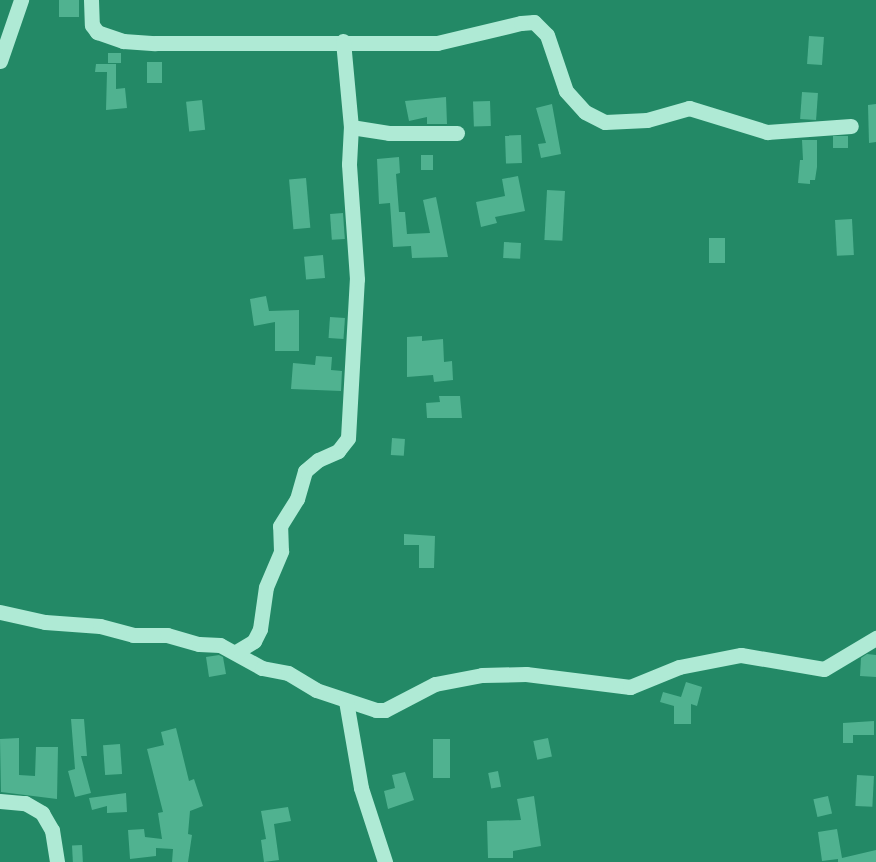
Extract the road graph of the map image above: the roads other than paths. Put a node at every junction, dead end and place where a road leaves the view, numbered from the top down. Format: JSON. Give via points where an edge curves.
{"nodes":[{"id":1,"x":21,"y":0,"type":"edge"},
{"id":2,"x":91,"y":0,"type":"edge"},
{"id":3,"x":343,"y":41,"type":"junction"},
{"id":4,"x":1,"y":58,"type":"edge"},
{"id":5,"x":851,"y":126,"type":"dead end"},
{"id":6,"x":351,"y":127,"type":"junction"},
{"id":7,"x":457,"y":133,"type":"dead end"},
{"id":8,"x":0,"y":612,"type":"edge"},
{"id":9,"x":876,"y":638,"type":"edge"},
{"id":10,"x":236,"y":652,"type":"junction"},
{"id":11,"x":346,"y":701,"type":"junction"},
{"id":12,"x":0,"y":800,"type":"edge"},
{"id":13,"x":57,"y":862,"type":"edge"},
{"id":14,"x":384,"y":862,"type":"edge"}],
"edges":[{"from":1,"to":4,"type":"street"},
{"from":2,"to":3,"type":"street","via":[[92,25],[98,32],[123,40],[255,44]]},
{"from":3,"to":5,"type":"street","via":[[436,43],[534,22],[548,35],[566,91],[585,112],[605,122],[647,120],[689,108],[766,132]]},
{"from":3,"to":6,"type":"street"},
{"from":6,"to":7,"type":"street","via":[[389,133]]},
{"from":6,"to":10,"type":"street","via":[[349,171],[357,280],[348,438],[338,451],[318,460],[305,471],[297,498],[280,526],[281,551],[266,587],[258,636]]},
{"from":8,"to":10,"type":"street","via":[[56,624],[100,626],[133,635],[173,636]]},
{"from":9,"to":11,"type":"street","via":[[824,669],[741,655],[679,667],[630,687],[526,674],[482,675],[435,684],[385,710],[369,709]]},
{"from":10,"to":11,"type":"street","via":[[262,668],[288,673],[316,690]]},
{"from":11,"to":14,"type":"street","via":[[361,788]]},
{"from":12,"to":13,"type":"street","via":[[24,803],[42,813],[52,830]]}]}
